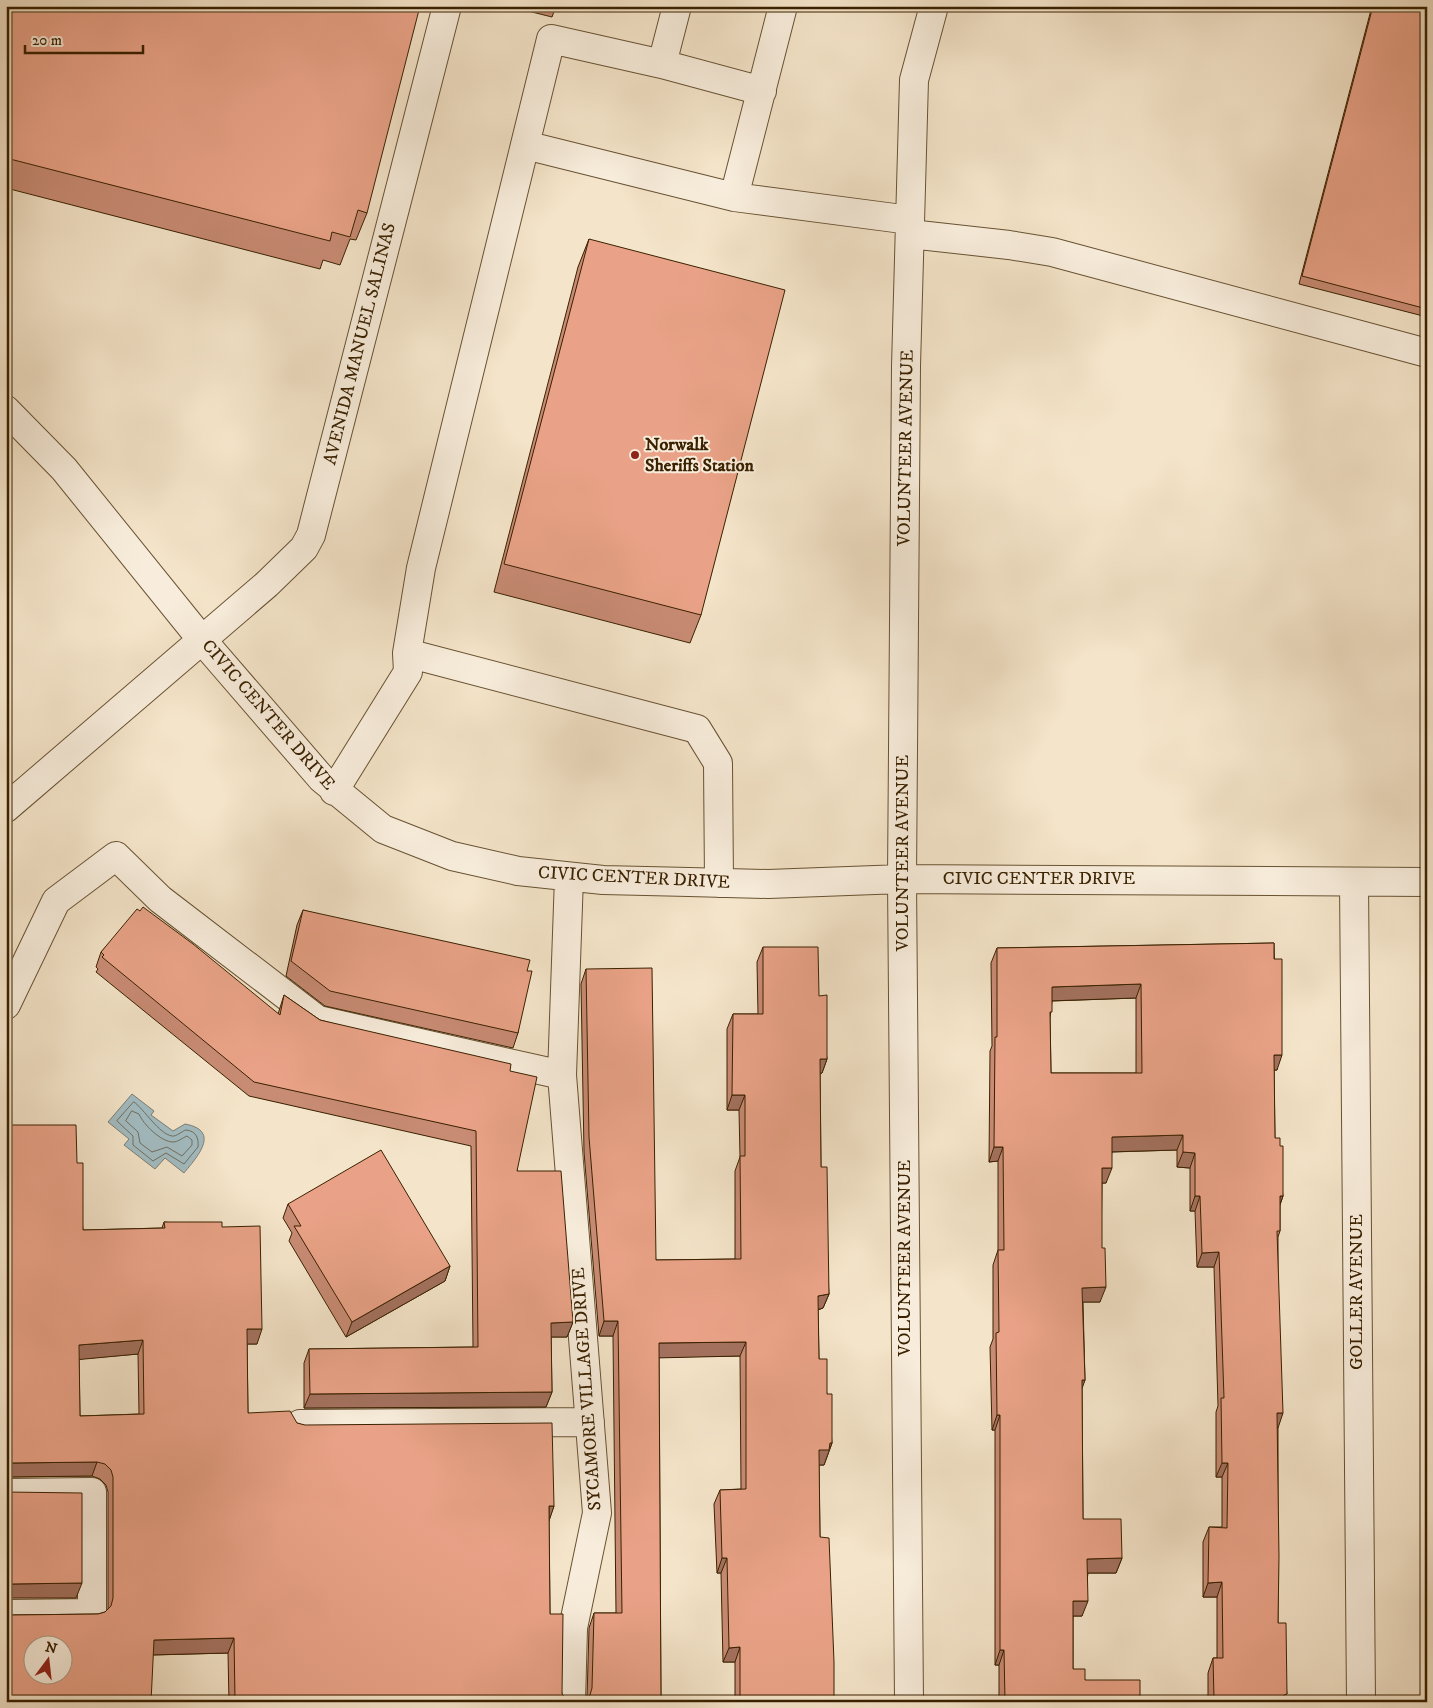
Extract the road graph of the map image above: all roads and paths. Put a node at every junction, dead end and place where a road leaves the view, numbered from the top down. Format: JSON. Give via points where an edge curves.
{"nodes":[{"id":1,"x":447,"y":6,"type":"edge"},
{"id":2,"x":677,"y":6,"type":"edge"},
{"id":3,"x":783,"y":6,"type":"edge"},
{"id":4,"x":934,"y":6,"type":"edge"},
{"id":5,"x":662,"y":64,"type":"junction"},
{"id":6,"x":762,"y":91,"type":"junction"},
{"id":7,"x":525,"y":145,"type":"junction"},
{"id":8,"x":734,"y":197,"type":"junction"},
{"id":9,"x":910,"y":227,"type":"junction"},
{"id":10,"x":1427,"y":353,"type":"edge"},
{"id":11,"x":6,"y":410,"type":"edge"},
{"id":12,"x":202,"y":640,"type":"junction"},
{"id":13,"x":407,"y":654,"type":"junction"},
{"id":14,"x":334,"y":791,"type":"junction"},
{"id":15,"x":6,"y":808,"type":"edge"},
{"id":16,"x":569,"y":877,"type":"junction"},
{"id":17,"x":902,"y":879,"type":"junction"},
{"id":18,"x":1354,"y":882,"type":"junction"},
{"id":19,"x":1427,"y":882,"type":"edge"},
{"id":20,"x":719,"y":883,"type":"junction"},
{"id":21,"x":6,"y":1005,"type":"edge"},
{"id":22,"x":562,"y":1075,"type":"junction"},
{"id":23,"x":590,"y":1422,"type":"junction"},
{"id":24,"x":300,"y":1424,"type":"edge"},
{"id":25,"x":6,"y":1493,"type":"edge"},
{"id":26,"x":6,"y":1614,"type":"edge"},
{"id":27,"x":571,"y":1702,"type":"edge"},
{"id":28,"x":908,"y":1702,"type":"edge"},
{"id":29,"x":1361,"y":1702,"type":"edge"}],
"edges":[{"from":1,"to":12,"type":"street","name":"AVENIDA MANUEL SALINAS","via":[[311,535],[289,564]]},
{"from":2,"to":5,"type":"street"},
{"from":3,"to":6,"type":"street"},
{"from":4,"to":9,"type":"street","name":"VOLUNTEER AVENUE","via":[[914,80]]},
{"from":5,"to":6,"type":"street"},
{"from":5,"to":7,"type":"street","via":[[551,39]]},
{"from":6,"to":8,"type":"street"},
{"from":7,"to":8,"type":"street"},
{"from":7,"to":13,"type":"street","via":[[422,568]]},
{"from":8,"to":9,"type":"street"},
{"from":9,"to":10,"type":"street","via":[[1052,252]]},
{"from":9,"to":17,"type":"street","name":"VOLUNTEER AVENUE"},
{"from":11,"to":12,"type":"street","name":"CIVIC CENTER DRIVE","via":[[64,469]]},
{"from":12,"to":14,"type":"street","name":"CIVIC CENTER DRIVE"},
{"from":12,"to":15,"type":"street","name":"AVENIDA MANUEL SALINAS"},
{"from":13,"to":14,"type":"street","via":[[408,672]]},
{"from":13,"to":20,"type":"street","via":[[697,729],[718,763]]},
{"from":14,"to":16,"type":"street","name":"CIVIC CENTER DRIVE","via":[[383,829],[452,856],[518,871]]},
{"from":16,"to":20,"type":"street","name":"CIVIC CENTER DRIVE"},
{"from":16,"to":22,"type":"street","name":"SYCAMORE VILLAGE DRIVE"},
{"from":17,"to":18,"type":"street","name":"CIVIC CENTER DRIVE"},
{"from":17,"to":20,"type":"street","name":"CIVIC CENTER DRIVE"},
{"from":17,"to":28,"type":"street","name":"VOLUNTEER AVENUE"},
{"from":18,"to":19,"type":"street","name":"CIVIC CENTER DRIVE"},
{"from":18,"to":29,"type":"street","name":"GOLLER AVENUE"},
{"from":21,"to":22,"type":"street","via":[[56,901],[116,856],[160,899],[318,1020]]},
{"from":22,"to":23,"type":"street","name":"SYCAMORE VILLAGE DRIVE"},
{"from":23,"to":24,"type":"street"},
{"from":23,"to":27,"type":"street","name":"SYCAMORE VILLAGE DRIVE","via":[[597,1513],[573,1628]]},
{"from":25,"to":26,"type":"street","via":[[92,1492],[92,1613]]}]}
